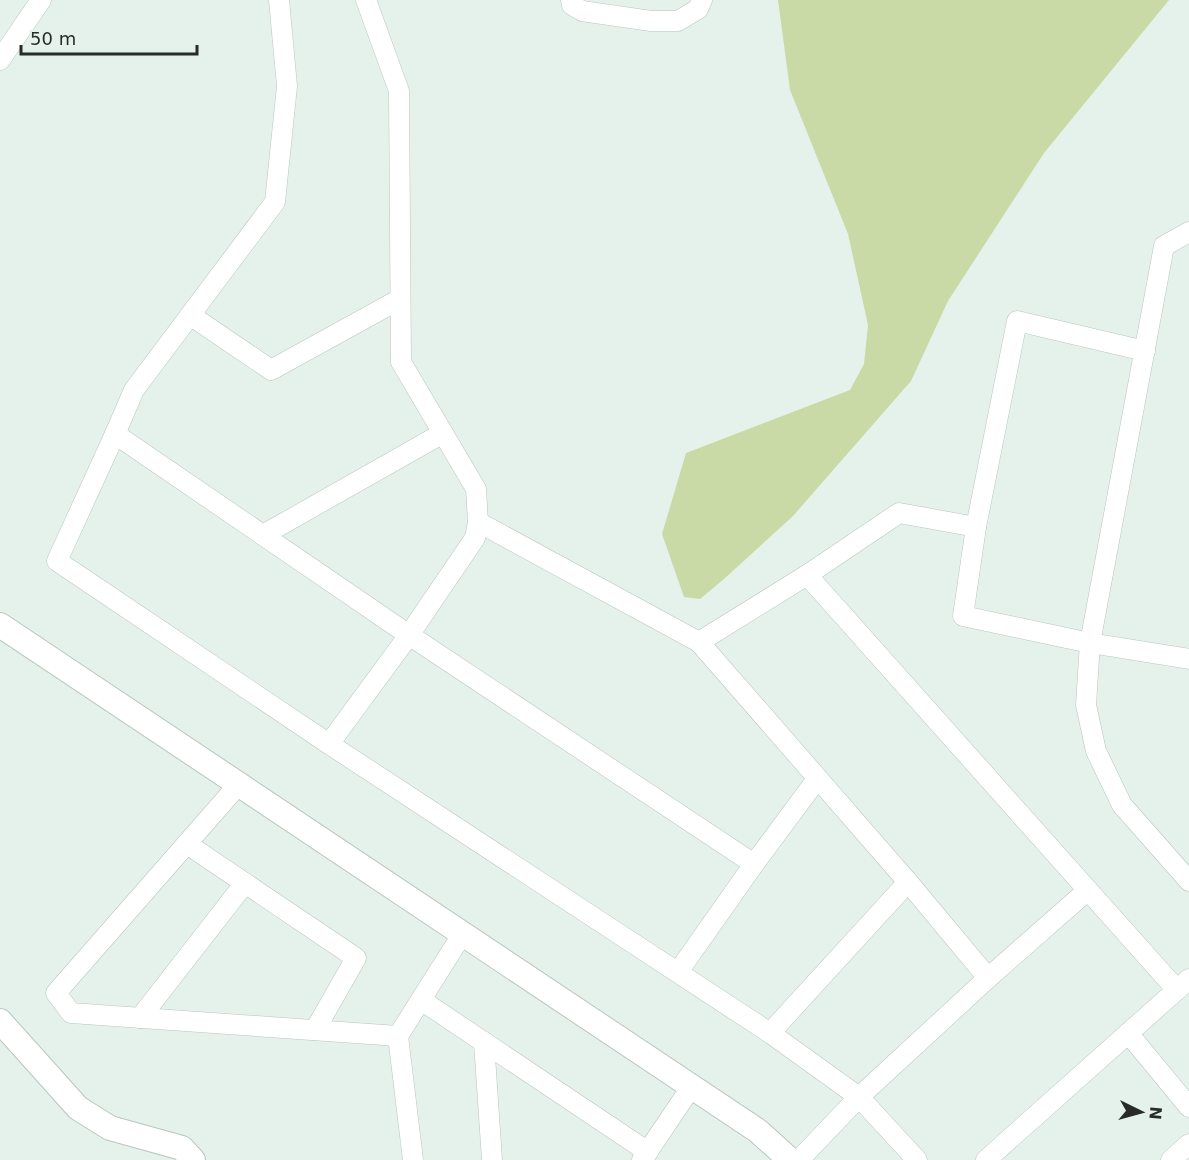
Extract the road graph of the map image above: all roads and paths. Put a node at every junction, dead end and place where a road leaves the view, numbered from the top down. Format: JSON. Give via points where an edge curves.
{"nodes":[{"id":1,"x":41,"y":0,"type":"edge"},
{"id":2,"x":279,"y":0,"type":"edge"},
{"id":3,"x":366,"y":0,"type":"edge"},
{"id":4,"x":571,"y":0,"type":"edge"},
{"id":5,"x":702,"y":0,"type":"edge"},
{"id":6,"x":0,"y":60,"type":"edge"},
{"id":7,"x":1189,"y":232,"type":"edge"},
{"id":8,"x":400,"y":299,"type":"junction"},
{"id":9,"x":190,"y":315,"type":"junction"},
{"id":10,"x":1144,"y":351,"type":"junction"},
{"id":11,"x":443,"y":433,"type":"junction"},
{"id":12,"x":116,"y":434,"type":"junction"},
{"id":13,"x":478,"y":522,"type":"junction"},
{"id":14,"x":976,"y":527,"type":"junction"},
{"id":15,"x":263,"y":535,"type":"junction"},
{"id":16,"x":807,"y":575,"type":"junction"},
{"id":17,"x":0,"y":625,"type":"edge"},
{"id":18,"x":409,"y":635,"type":"junction"},
{"id":19,"x":699,"y":642,"type":"junction"},
{"id":20,"x":1090,"y":643,"type":"junction"},
{"id":21,"x":1189,"y":660,"type":"edge"},
{"id":22,"x":329,"y":744,"type":"junction"},
{"id":23,"x":817,"y":779,"type":"junction"},
{"id":24,"x":240,"y":784,"type":"junction"},
{"id":25,"x":187,"y":844,"type":"junction"},
{"id":26,"x":754,"y":864,"type":"junction"},
{"id":27,"x":1189,"y":881,"type":"edge"},
{"id":28,"x":908,"y":882,"type":"junction"},
{"id":29,"x":245,"y":883,"type":"junction"},
{"id":30,"x":1088,"y":890,"type":"junction"},
{"id":31,"x":463,"y":933,"type":"junction"},
{"id":32,"x":678,"y":972,"type":"junction"},
{"id":33,"x":988,"y":978,"type":"junction"},
{"id":34,"x":1183,"y":984,"type":"edge"},
{"id":35,"x":421,"y":1000,"type":"junction"},
{"id":36,"x":140,"y":1018,"type":"junction"},
{"id":37,"x":0,"y":1021,"type":"edge"},
{"id":38,"x":315,"y":1030,"type":"junction"},
{"id":39,"x":770,"y":1033,"type":"junction"},
{"id":40,"x":1128,"y":1033,"type":"junction"},
{"id":41,"x":398,"y":1036,"type":"junction"},
{"id":42,"x":484,"y":1042,"type":"junction"},
{"id":43,"x":692,"y":1086,"type":"junction"},
{"id":44,"x":859,"y":1097,"type":"junction"},
{"id":45,"x":1189,"y":1107,"type":"edge"},
{"id":46,"x":1189,"y":1144,"type":"edge"},
{"id":47,"x":645,"y":1156,"type":"edge"},
{"id":48,"x":193,"y":1160,"type":"edge"},
{"id":49,"x":413,"y":1160,"type":"edge"},
{"id":50,"x":492,"y":1160,"type":"edge"},
{"id":51,"x":790,"y":1160,"type":"edge"},
{"id":52,"x":799,"y":1160,"type":"edge"},
{"id":53,"x":917,"y":1160,"type":"edge"},
{"id":54,"x":986,"y":1160,"type":"edge"},
{"id":55,"x":1171,"y":1160,"type":"edge"}],
"edges":[{"from":1,"to":6,"type":"street"},
{"from":2,"to":9,"type":"street","via":[[287,86],[275,202]]},
{"from":3,"to":8,"type":"street","via":[[399,91]]},
{"from":4,"to":5,"type":"street","via":[[582,11],[678,21],[698,9]]},
{"from":7,"to":10,"type":"street","via":[[1164,246]]},
{"from":8,"to":9,"type":"street","via":[[272,370]]},
{"from":8,"to":11,"type":"street","via":[[401,362]]},
{"from":9,"to":12,"type":"street","via":[[134,390]]},
{"from":10,"to":14,"type":"street","via":[[1017,321]]},
{"from":10,"to":20,"type":"street"},
{"from":11,"to":13,"type":"street","via":[[476,489]]},
{"from":11,"to":15,"type":"street"},
{"from":12,"to":15,"type":"street"},
{"from":12,"to":22,"type":"street","via":[[57,561]]},
{"from":13,"to":18,"type":"street","via":[[474,538]]},
{"from":13,"to":19,"type":"street"},
{"from":14,"to":16,"type":"street","via":[[899,513]]},
{"from":14,"to":20,"type":"street","via":[[963,616]]},
{"from":15,"to":18,"type":"street"},
{"from":16,"to":19,"type":"street"},
{"from":16,"to":30,"type":"street"},
{"from":17,"to":24,"type":"street"},
{"from":18,"to":22,"type":"street"},
{"from":18,"to":26,"type":"street"},
{"from":19,"to":23,"type":"street"},
{"from":20,"to":21,"type":"street"},
{"from":20,"to":27,"type":"street","via":[[1086,705],[1096,751],[1122,805]]},
{"from":22,"to":32,"type":"street"},
{"from":23,"to":26,"type":"street"},
{"from":23,"to":28,"type":"street"},
{"from":24,"to":25,"type":"street"},
{"from":24,"to":31,"type":"street"},
{"from":25,"to":29,"type":"street"},
{"from":25,"to":36,"type":"street","via":[[56,993],[71,1013]]},
{"from":26,"to":32,"type":"street"},
{"from":28,"to":33,"type":"street"},
{"from":28,"to":39,"type":"street"},
{"from":29,"to":36,"type":"street"},
{"from":29,"to":38,"type":"street","via":[[356,958]]},
{"from":30,"to":33,"type":"street"},
{"from":30,"to":34,"type":"street"},
{"from":31,"to":35,"type":"street"},
{"from":31,"to":43,"type":"street"},
{"from":32,"to":39,"type":"street"},
{"from":33,"to":44,"type":"street"},
{"from":34,"to":40,"type":"street"},
{"from":35,"to":41,"type":"street"},
{"from":35,"to":42,"type":"street"},
{"from":36,"to":38,"type":"street"},
{"from":37,"to":48,"type":"street","via":[[78,1108],[110,1128],[182,1149]]},
{"from":38,"to":41,"type":"street"},
{"from":39,"to":44,"type":"street"},
{"from":40,"to":45,"type":"street"},
{"from":40,"to":54,"type":"street"},
{"from":41,"to":49,"type":"street"},
{"from":42,"to":47,"type":"street"},
{"from":42,"to":50,"type":"street"},
{"from":43,"to":47,"type":"street"},
{"from":43,"to":51,"type":"street","via":[[758,1131]]},
{"from":44,"to":52,"type":"street"},
{"from":44,"to":53,"type":"street"},
{"from":46,"to":55,"type":"street"}]}
